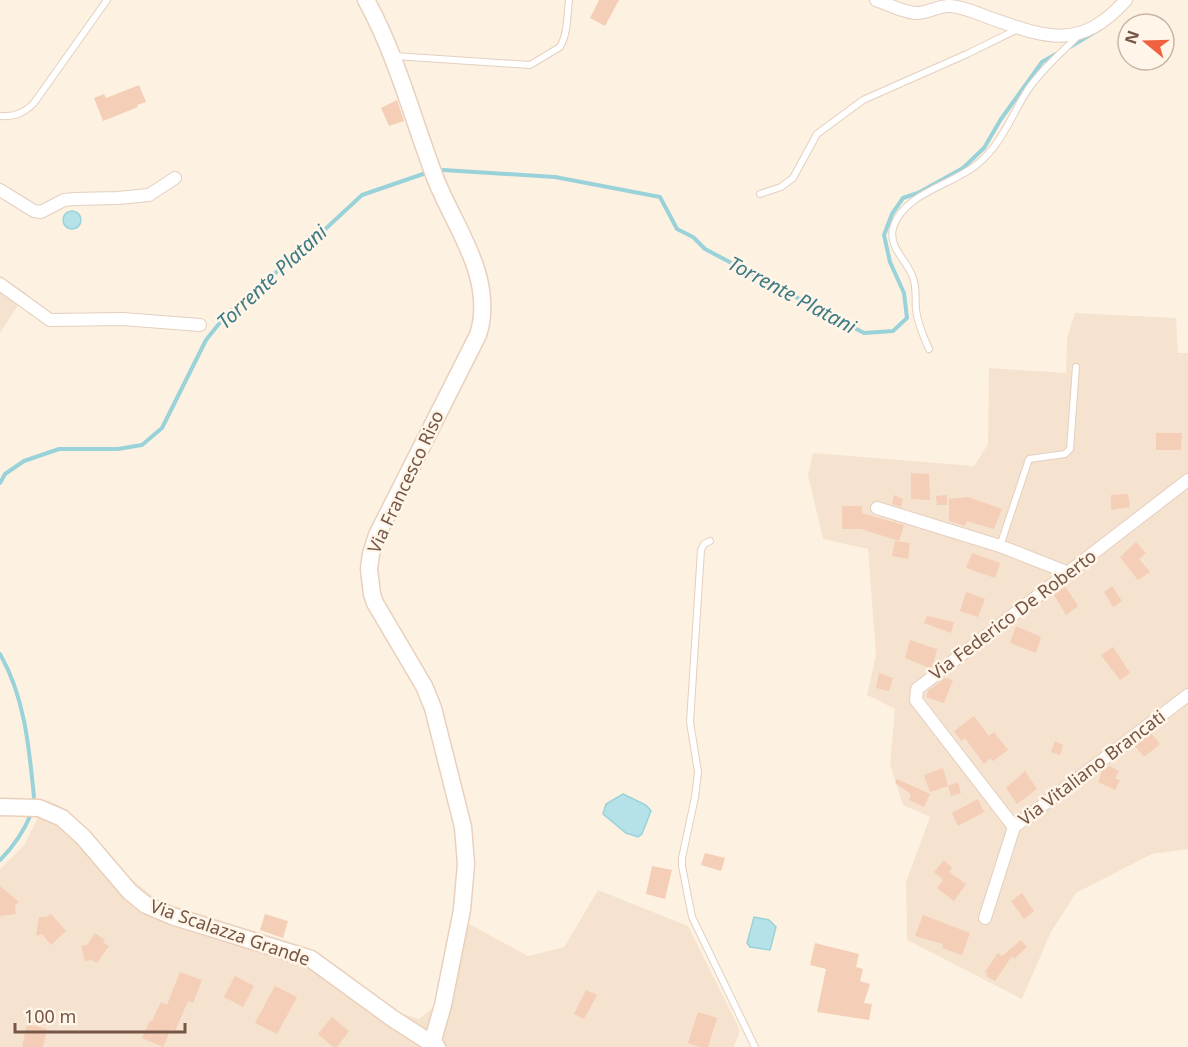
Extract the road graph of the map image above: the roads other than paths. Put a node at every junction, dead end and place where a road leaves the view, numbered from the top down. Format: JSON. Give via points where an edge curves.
{"nodes":[{"id":1,"x":107,"y":0,"type":"edge"},
{"id":2,"x":366,"y":0,"type":"edge"},
{"id":3,"x":569,"y":0,"type":"edge"},
{"id":4,"x":876,"y":0,"type":"edge"},
{"id":5,"x":1126,"y":0,"type":"edge"},
{"id":6,"x":1018,"y":28,"type":"junction"},
{"id":7,"x":1081,"y":34,"type":"junction"},
{"id":8,"x":391,"y":56,"type":"junction"},
{"id":9,"x":0,"y":116,"type":"edge"},
{"id":10,"x":175,"y":178,"type":"dead end"},
{"id":11,"x":0,"y":190,"type":"edge"},
{"id":12,"x":760,"y":194,"type":"dead end"},
{"id":13,"x":0,"y":285,"type":"edge"},
{"id":14,"x":200,"y":325,"type":"dead end"},
{"id":15,"x":929,"y":349,"type":"dead end"},
{"id":16,"x":1076,"y":367,"type":"dead end"},
{"id":17,"x":1188,"y":480,"type":"edge"},
{"id":18,"x":877,"y":508,"type":"dead end"},
{"id":19,"x":710,"y":541,"type":"dead end"},
{"id":20,"x":1000,"y":546,"type":"junction"},
{"id":21,"x":1069,"y":573,"type":"junction"},
{"id":22,"x":1188,"y":695,"type":"edge"},
{"id":23,"x":0,"y":807,"type":"edge"},
{"id":24,"x":1014,"y":827,"type":"junction"},
{"id":25,"x":985,"y":918,"type":"dead end"},
{"id":26,"x":433,"y":1046,"type":"edge"},
{"id":27,"x":755,"y":1047,"type":"edge"}],
"edges":[{"from":1,"to":9,"type":"lane","via":[[34,103],[25,112]]},
{"from":2,"to":8,"type":"street","name":"Via Francesco Riso"},
{"from":3,"to":8,"type":"lane","via":[[566,32],[560,47],[530,65]]},
{"from":4,"to":6,"type":"street","via":[[916,13],[948,5]]},
{"from":5,"to":7,"type":"street","via":[[1112,15]]},
{"from":6,"to":7,"type":"street","via":[[1055,37]]},
{"from":6,"to":12,"type":"lane","via":[[863,100],[817,134],[793,178]]},
{"from":7,"to":15,"type":"lane","via":[[1027,92],[992,150],[975,166],[910,202],[900,215],[892,238],[913,276],[916,311]]},
{"from":8,"to":26,"type":"street","name":"Via Francesco Riso","via":[[436,182],[477,270],[483,300],[478,335],[378,535],[369,569],[375,603],[433,708],[463,827],[466,864],[462,910]]},
{"from":10,"to":11,"type":"street","via":[[149,195],[64,200],[41,212]]},
{"from":13,"to":14,"type":"street","via":[[50,320],[123,319]]},
{"from":16,"to":20,"type":"lane","via":[[1070,449],[1065,454],[1029,459]]},
{"from":17,"to":21,"type":"street","name":"Via Federico De Roberto"},
{"from":18,"to":20,"type":"street"},
{"from":19,"to":27,"type":"lane","via":[[701,550],[690,722],[698,772],[681,858],[692,917]]},
{"from":20,"to":21,"type":"street"},
{"from":21,"to":24,"type":"street","name":"Via Federico De Roberto","via":[[917,689],[915,695]]},
{"from":22,"to":24,"type":"street","name":"Via Vitaliano Brancati"},
{"from":23,"to":26,"type":"street","name":"Via Scalazza Grande","via":[[39,808],[62,818],[146,905],[311,959]]},
{"from":24,"to":25,"type":"street","name":"Via Vitaliano Brancati"}]}
